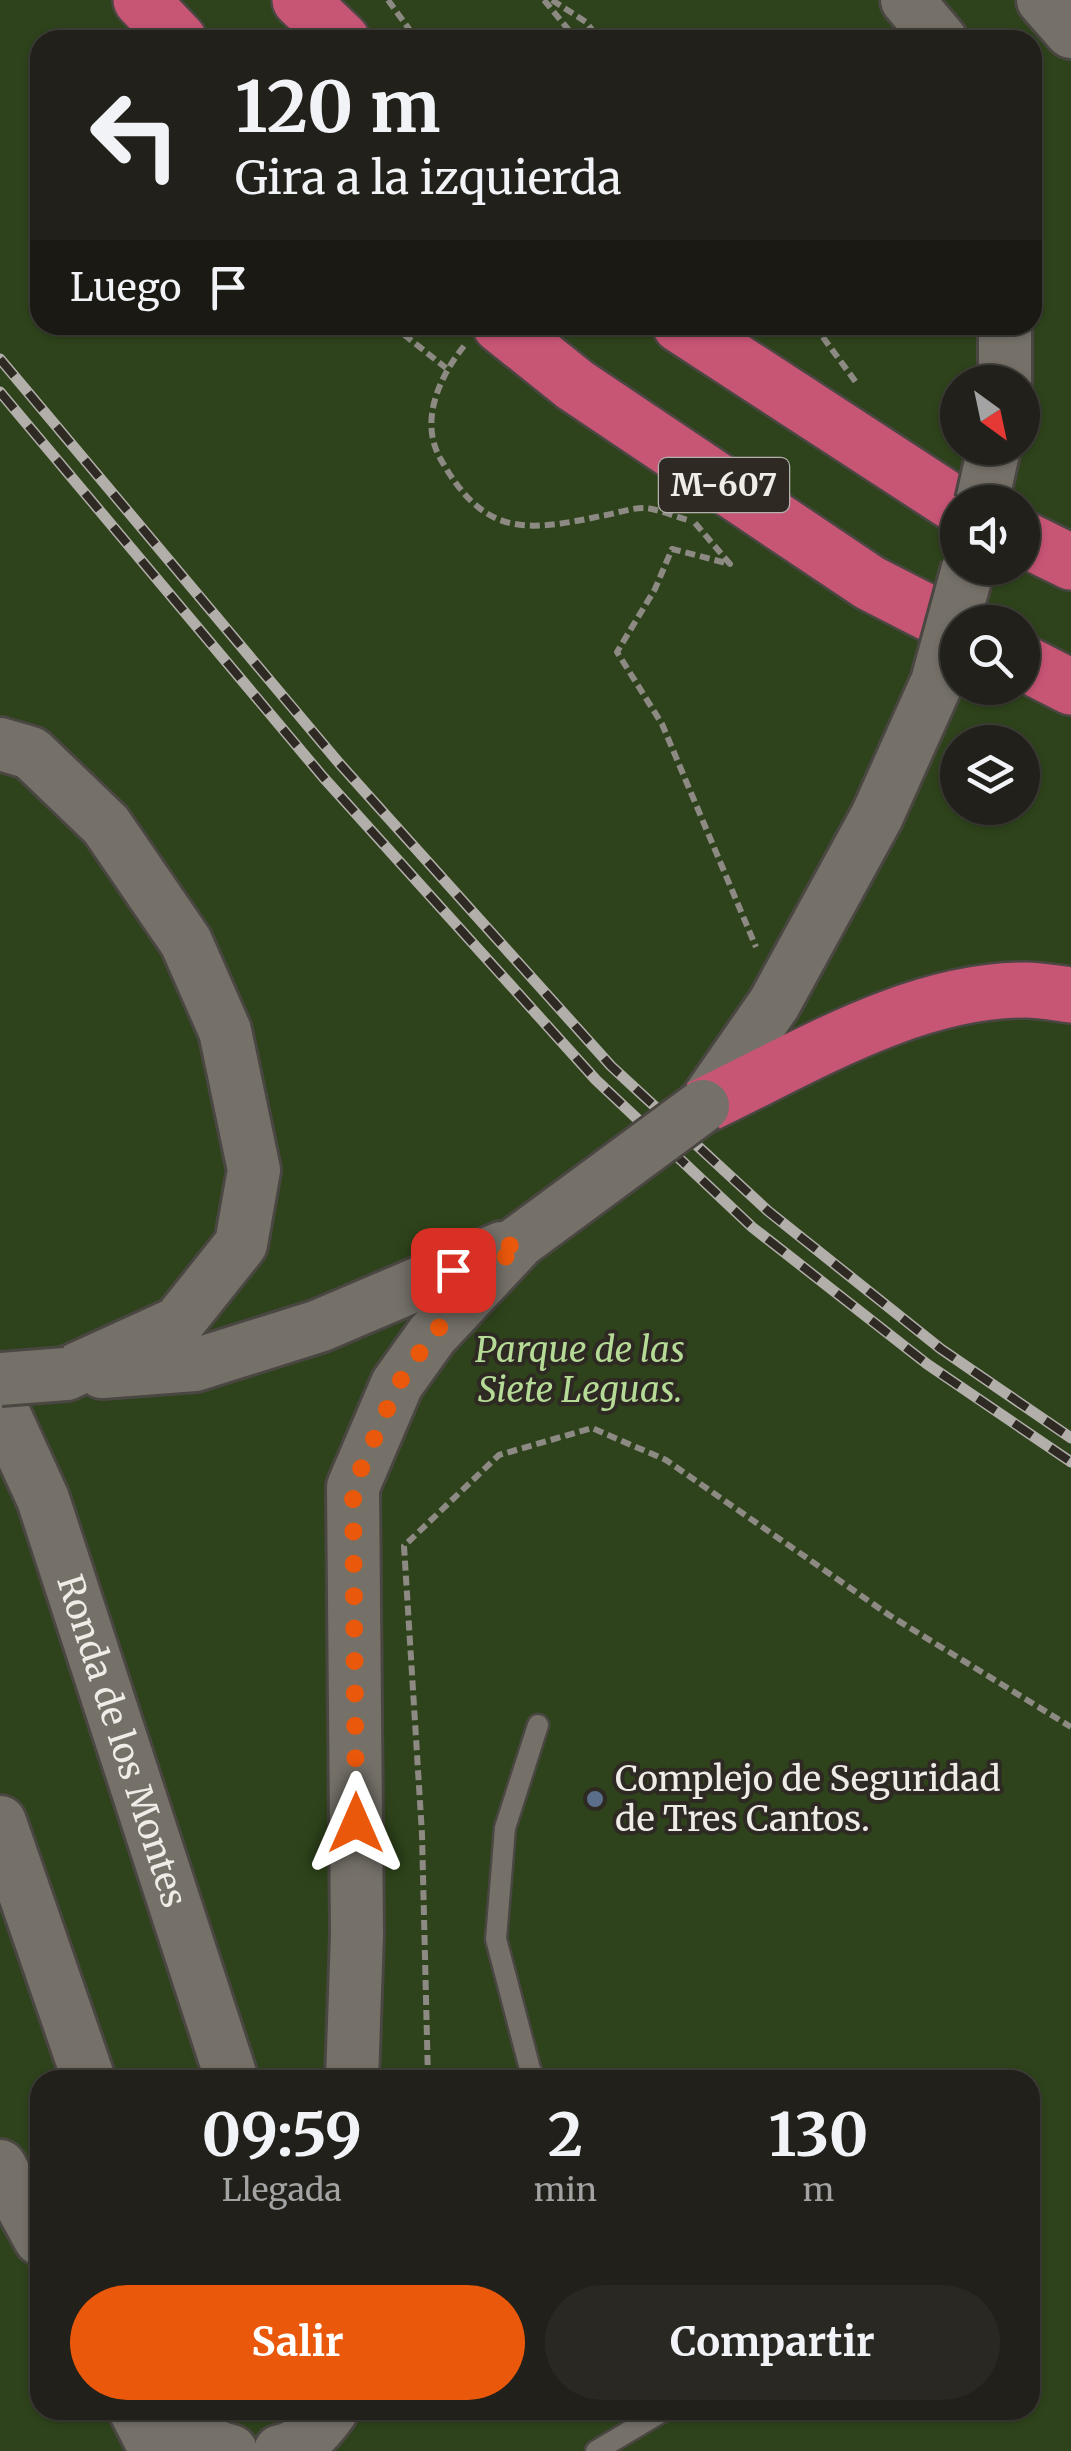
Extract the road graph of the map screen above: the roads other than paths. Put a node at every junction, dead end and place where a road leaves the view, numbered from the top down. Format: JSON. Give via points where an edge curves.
{"nodes":[{"id":1,"x":141,"y":0,"type":"edge"},
{"id":2,"x":300,"y":0,"type":"edge"},
{"id":3,"x":908,"y":0,"type":"edge"},
{"id":4,"x":1043,"y":0,"type":"edge"},
{"id":5,"x":170,"y":30,"type":"edge"},
{"id":6,"x":332,"y":30,"type":"edge"},
{"id":7,"x":933,"y":30,"type":"edge"},
{"id":8,"x":1071,"y":32,"type":"edge"},
{"id":9,"x":489,"y":335,"type":"edge"},
{"id":10,"x":695,"y":335,"type":"edge"},
{"id":11,"x":1005,"y":335,"type":"edge"},
{"id":12,"x":1005,"y":365,"type":"edge"},
{"id":13,"x":940,"y":494,"type":"edge"},
{"id":14,"x":1040,"y":547,"type":"edge"},
{"id":15,"x":1071,"y":562,"type":"edge"},
{"id":16,"x":963,"y":585,"type":"edge"},
{"id":17,"x":940,"y":619,"type":"edge"},
{"id":18,"x":1040,"y":671,"type":"edge"},
{"id":19,"x":1071,"y":687,"type":"edge"},
{"id":20,"x":0,"y":744,"type":"edge"},
{"id":21,"x":1071,"y":995,"type":"edge"},
{"id":22,"x":703,"y":1106,"type":"junction"},
{"id":23,"x":520,"y":1241,"type":"junction"},
{"id":24,"x":66,"y":1374,"type":"junction"},
{"id":25,"x":0,"y":1379,"type":"edge"},
{"id":26,"x":0,"y":1405,"type":"edge"},
{"id":27,"x":538,"y":1725,"type":"dead end"},
{"id":28,"x":0,"y":1822,"type":"edge"},
{"id":29,"x":86,"y":2070,"type":"edge"},
{"id":30,"x":229,"y":2070,"type":"edge"},
{"id":31,"x":352,"y":2070,"type":"edge"},
{"id":32,"x":531,"y":2070,"type":"edge"},
{"id":33,"x":0,"y":2166,"type":"edge"},
{"id":34,"x":30,"y":2231,"type":"edge"},
{"id":35,"x":140,"y":2420,"type":"edge"},
{"id":36,"x":327,"y":2420,"type":"edge"},
{"id":37,"x":338,"y":2420,"type":"edge"},
{"id":38,"x":648,"y":2420,"type":"edge"},
{"id":39,"x":156,"y":2451,"type":"edge"},
{"id":40,"x":280,"y":2451,"type":"edge"},
{"id":41,"x":344,"y":2451,"type":"edge"},
{"id":42,"x":596,"y":2451,"type":"edge"}],
"edges":[{"from":1,"to":5,"type":"highway"},
{"from":2,"to":6,"type":"highway"},
{"from":3,"to":7,"type":"street"},
{"from":4,"to":8,"type":"street"},
{"from":9,"to":17,"type":"highway","number":"M-607","via":[[575,385],[870,584]]},
{"from":10,"to":13,"type":"highway","number":"M-607"},
{"from":11,"to":12,"type":"street"},
{"from":14,"to":15,"type":"highway"},
{"from":16,"to":22,"type":"street","bridge":true,"via":[[937,682],[877,816],[774,1004]]},
{"from":18,"to":19,"type":"highway"},
{"from":20,"to":24,"type":"street","via":[[31,753],[106,825],[186,942],[225,1030],[254,1170],[241,1244],[178,1323]]},
{"from":21,"to":22,"type":"highway","via":[[1026,990],[899,1013]]},
{"from":22,"to":23,"type":"street","bridge":true},
{"from":23,"to":24,"type":"street","via":[[319,1326],[195,1365]]},
{"from":23,"to":31,"type":"street","via":[[432,1335],[398,1384],[353,1487]]},
{"from":24,"to":25,"type":"street","bridge":true},
{"from":26,"to":30,"type":"street","name":"Ronda de los Montes","via":[[43,1499]]},
{"from":27,"to":32,"type":"lane","via":[[504,1828],[496,1940]]},
{"from":28,"to":29,"type":"street"},
{"from":33,"to":34,"type":"street"},
{"from":35,"to":39,"type":"street"},
{"from":36,"to":40,"type":"street"},
{"from":37,"to":41,"type":"street"},
{"from":38,"to":42,"type":"lane"}]}
